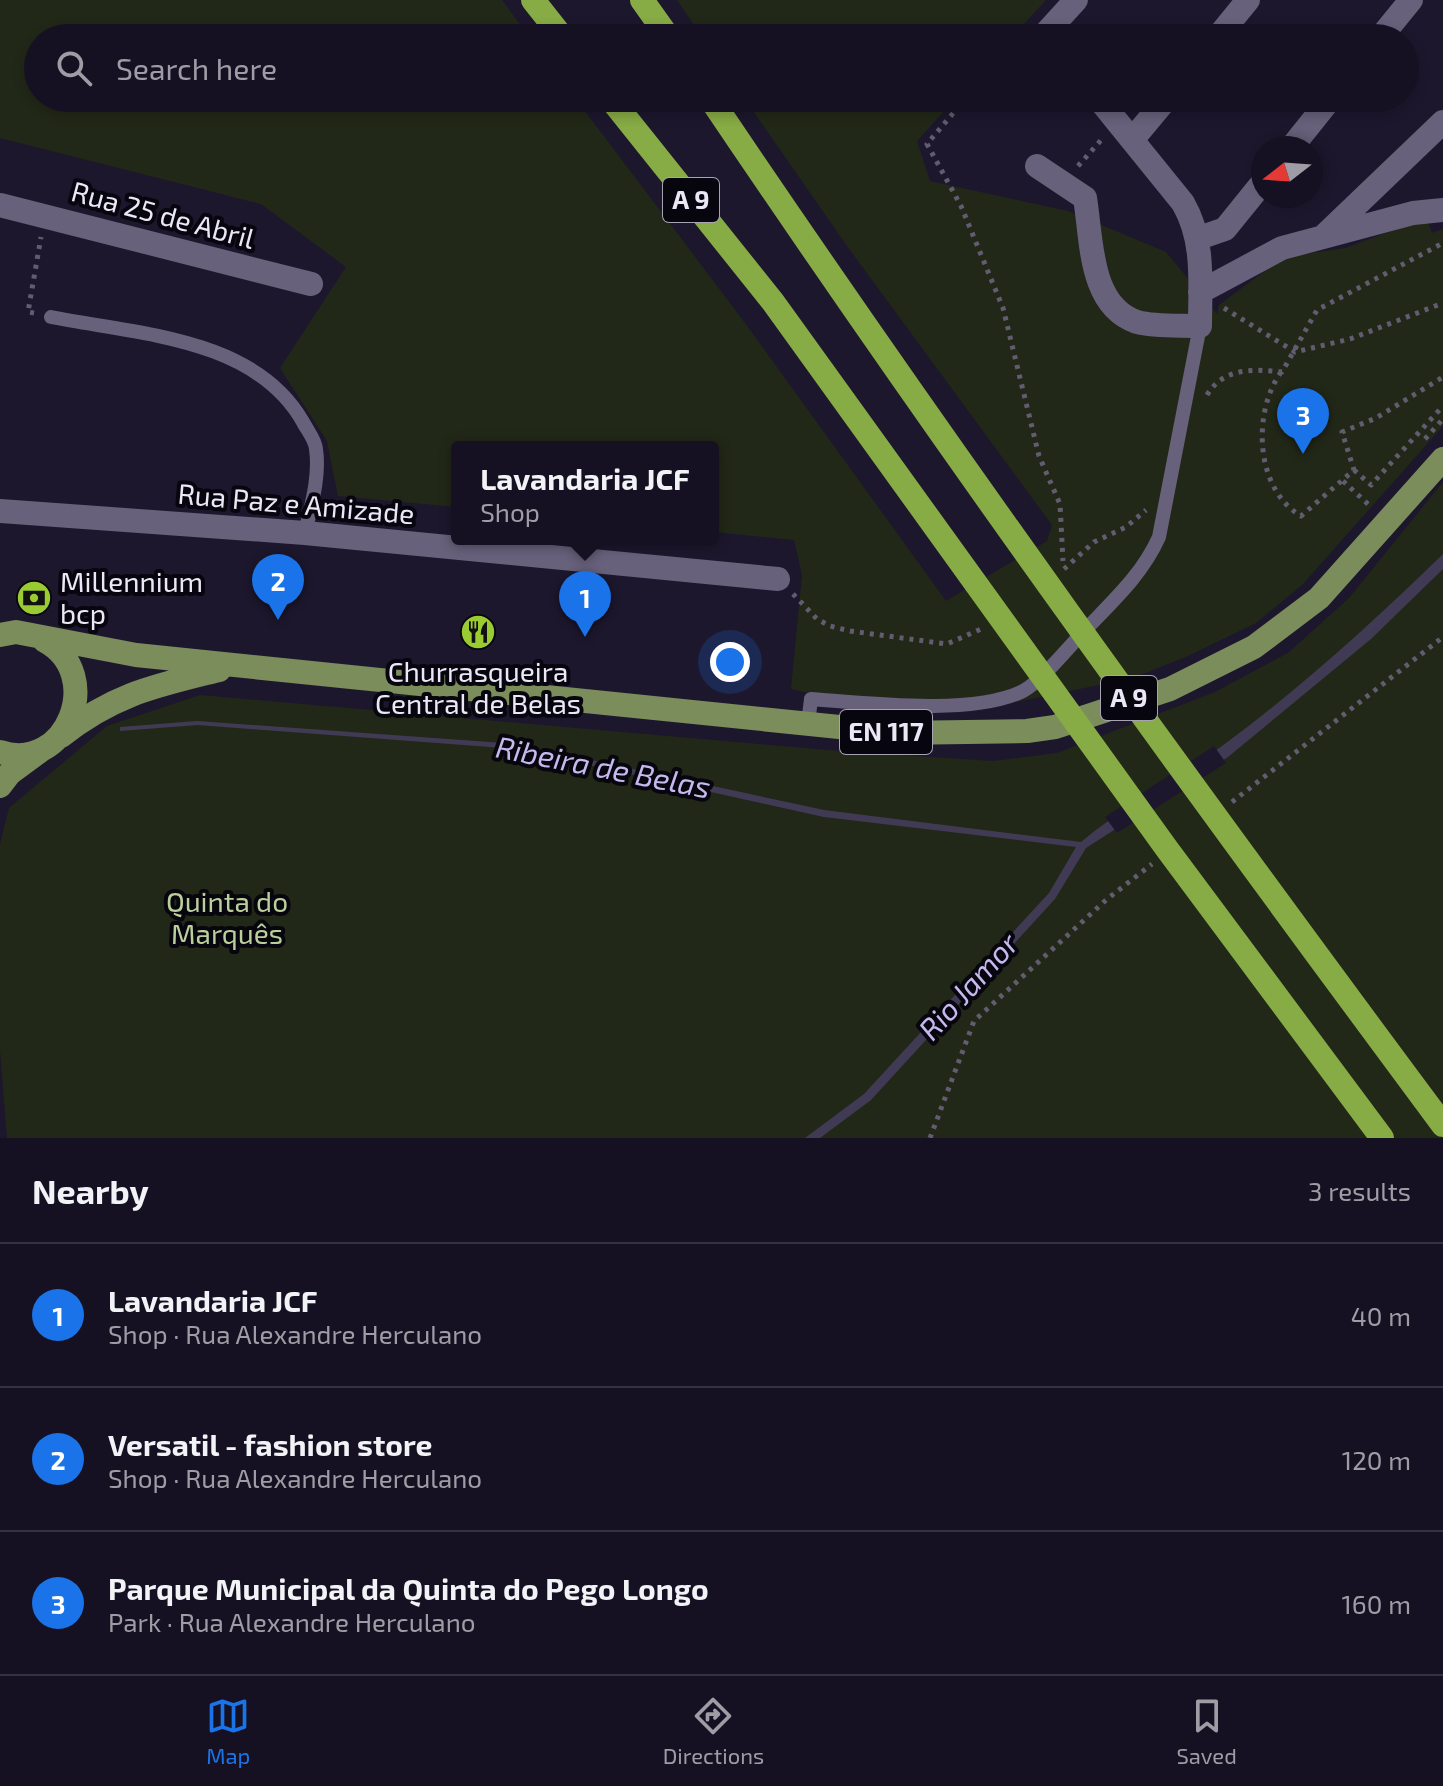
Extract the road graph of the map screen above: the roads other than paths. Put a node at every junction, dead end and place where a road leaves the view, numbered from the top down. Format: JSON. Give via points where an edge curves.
{"nodes":[{"id":1,"x":533,"y":0,"type":"edge"},
{"id":2,"x":642,"y":0,"type":"edge"},
{"id":3,"x":1076,"y":0,"type":"edge"},
{"id":4,"x":1248,"y":0,"type":"edge"},
{"id":5,"x":1411,"y":0,"type":"edge"},
{"id":6,"x":552,"y":24,"type":"edge"},
{"id":7,"x":659,"y":24,"type":"edge"},
{"id":8,"x":1054,"y":24,"type":"edge"},
{"id":9,"x":1228,"y":24,"type":"edge"},
{"id":10,"x":1391,"y":24,"type":"edge"},
{"id":11,"x":621,"y":112,"type":"edge"},
{"id":12,"x":719,"y":112,"type":"edge"},
{"id":13,"x":1109,"y":112,"type":"edge"},
{"id":14,"x":1149,"y":112,"type":"edge"},
{"id":15,"x":1320,"y":112,"type":"edge"},
{"id":16,"x":1443,"y":122,"type":"edge"},
{"id":17,"x":1125,"y":131,"type":"junction"},
{"id":18,"x":1301,"y":136,"type":"edge"},
{"id":19,"x":1037,"y":166,"type":"dead end"},
{"id":20,"x":1251,"y":197,"type":"edge"},
{"id":21,"x":0,"y":205,"type":"edge"},
{"id":22,"x":1443,"y":210,"type":"edge"},
{"id":23,"x":1323,"y":237,"type":"junction"},
{"id":24,"x":1199,"y":238,"type":"junction"},
{"id":25,"x":311,"y":284,"type":"dead end"},
{"id":26,"x":1200,"y":292,"type":"junction"},
{"id":27,"x":51,"y":317,"type":"road end"},
{"id":28,"x":1200,"y":326,"type":"junction"},
{"id":29,"x":1443,"y":459,"type":"edge"},
{"id":30,"x":0,"y":511,"type":"edge"},
{"id":31,"x":305,"y":533,"type":"junction"},
{"id":32,"x":778,"y":579,"type":"road end"},
{"id":33,"x":0,"y":635,"type":"edge"},
{"id":34,"x":36,"y":636,"type":"junction"},
{"id":35,"x":237,"y":665,"type":"junction"},
{"id":36,"x":808,"y":724,"type":"junction"},
{"id":37,"x":53,"y":742,"type":"junction"},
{"id":38,"x":0,"y":752,"type":"edge"},
{"id":39,"x":0,"y":786,"type":"edge"},
{"id":40,"x":1443,"y":1125,"type":"edge"},
{"id":41,"x":1382,"y":1138,"type":"edge"}],
"edges":[{"from":1,"to":6,"type":"highway"},
{"from":2,"to":7,"type":"highway"},
{"from":3,"to":8,"type":"street"},
{"from":4,"to":9,"type":"street"},
{"from":5,"to":10,"type":"street"},
{"from":11,"to":41,"type":"highway","number":"A 9","via":[[773,302]]},
{"from":12,"to":40,"type":"highway","number":"A 9","via":[[1210,811]]},
{"from":13,"to":17,"type":"street"},
{"from":14,"to":17,"type":"street"},
{"from":15,"to":18,"type":"street"},
{"from":16,"to":23,"type":"street"},
{"from":17,"to":24,"type":"street","via":[[1183,203]]},
{"from":19,"to":28,"type":"street","via":[[1085,198],[1100,286],[1111,306],[1140,323]]},
{"from":20,"to":24,"type":"street","via":[[1225,229]]},
{"from":21,"to":25,"type":"street","name":"Rua 25 de Abril"},
{"from":22,"to":23,"type":"street"},
{"from":23,"to":26,"type":"street","via":[[1282,248]]},
{"from":24,"to":26,"type":"street"},
{"from":26,"to":28,"type":"street"},
{"from":27,"to":31,"type":"lane","via":[[200,346],[261,375],[296,410],[316,445],[316,480]]},
{"from":28,"to":36,"type":"lane","via":[[1167,503],[1150,558],[1024,690],[994,699],[897,706],[811,699]]},
{"from":29,"to":36,"type":"main road","number":"EN 117","via":[[1319,598],[1254,647],[1170,689],[1094,717],[1027,731],[898,733]]},
{"from":30,"to":31,"type":"street","name":"Rua Paz e Amizade"},
{"from":31,"to":32,"type":"street","name":"Rua Paz e Amizade"},
{"from":33,"to":34,"type":"main road"},
{"from":34,"to":35,"type":"main road","via":[[90,648]]},
{"from":34,"to":37,"type":"main road","via":[[54,646],[76,679],[75,709]]},
{"from":35,"to":36,"type":"main road","number":"EN 117"},
{"from":35,"to":37,"type":"main road","via":[[137,691],[98,708]]},
{"from":37,"to":38,"type":"main road","via":[[27,754]]},
{"from":37,"to":39,"type":"main road"}]}
